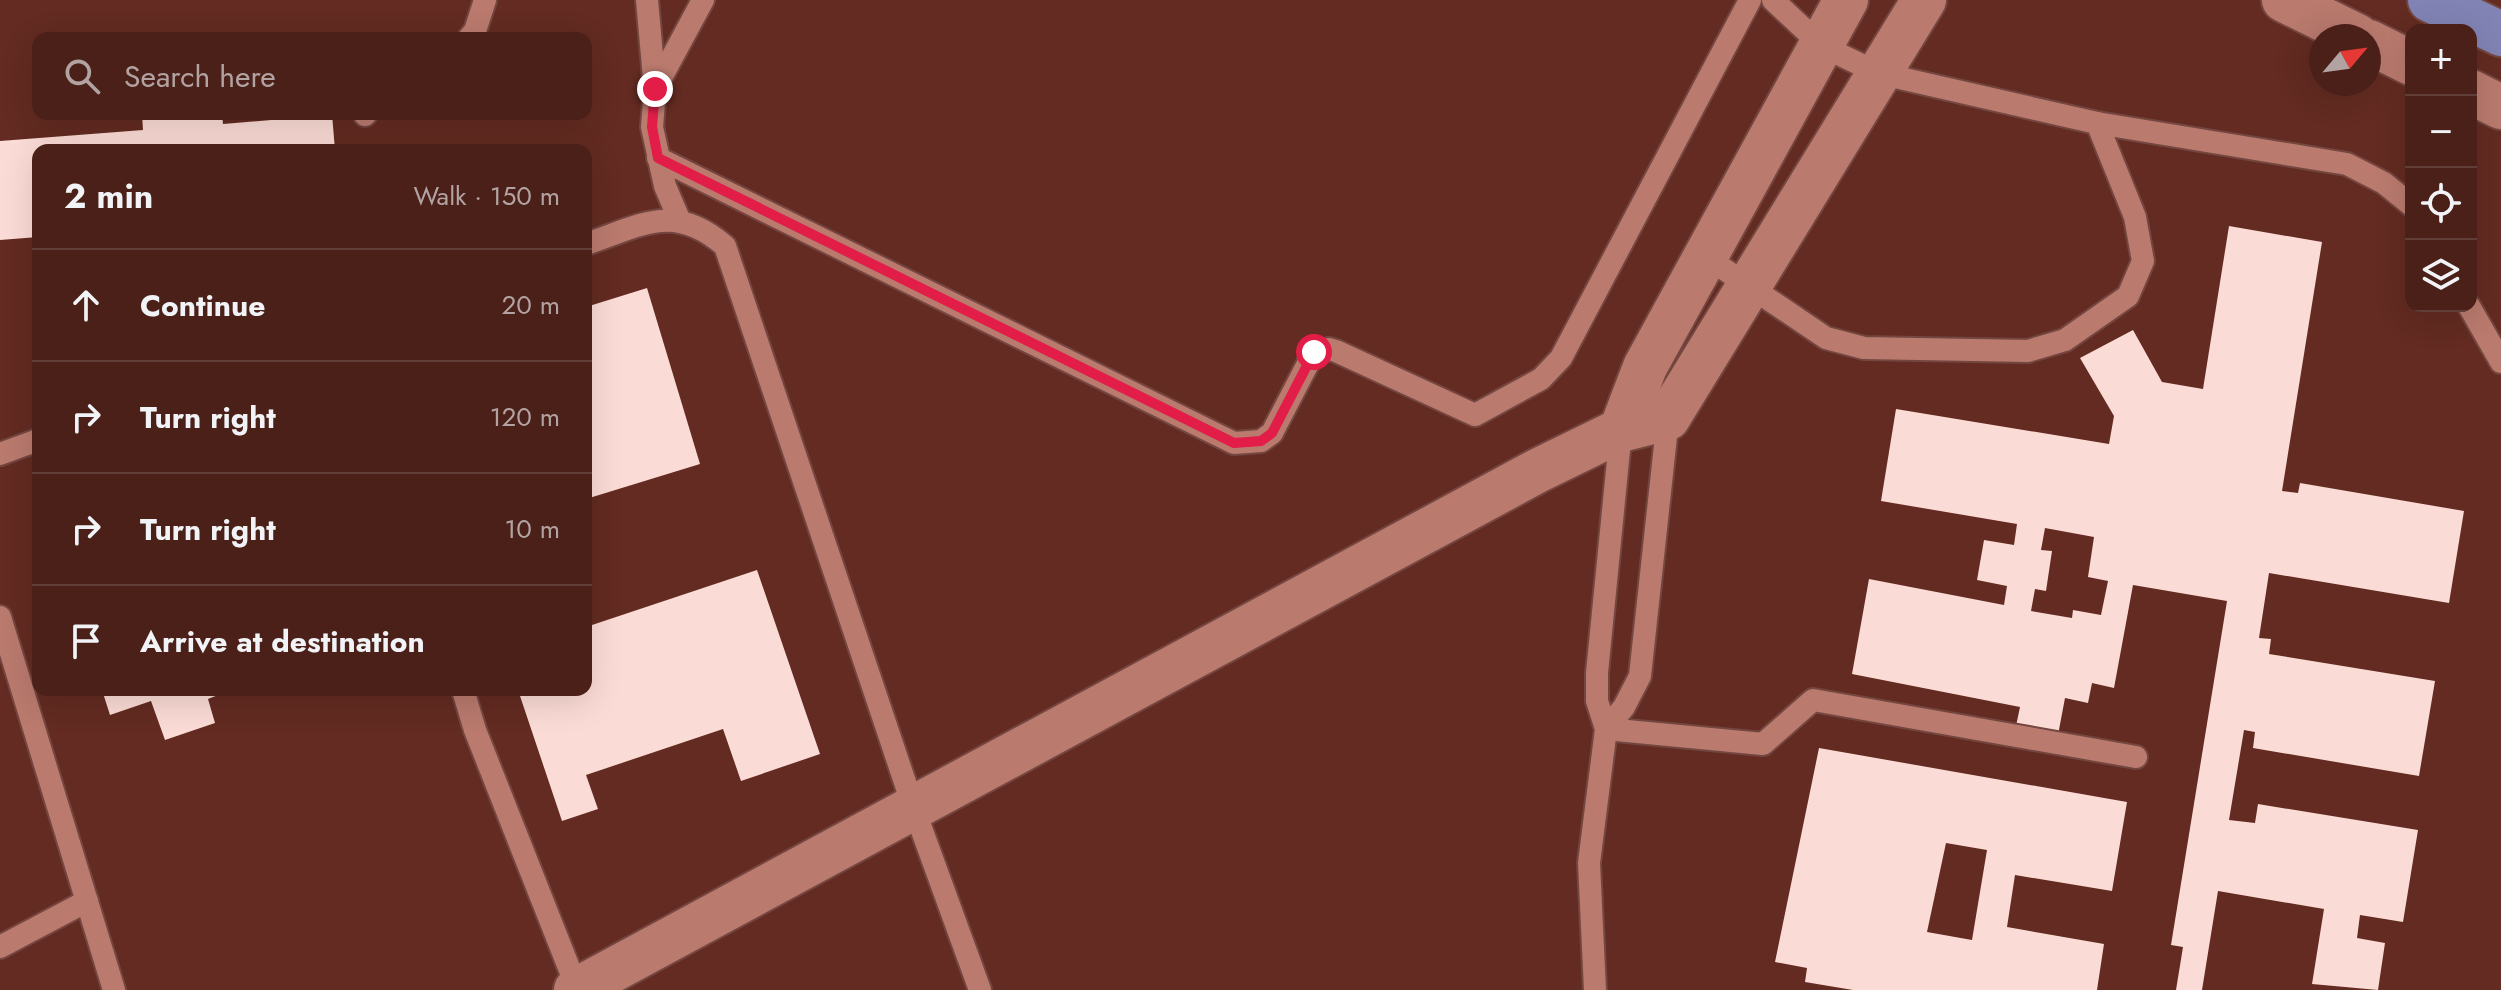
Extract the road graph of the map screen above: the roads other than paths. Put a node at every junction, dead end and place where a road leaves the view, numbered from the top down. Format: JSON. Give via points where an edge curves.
{"nodes":[{"id":1,"x":485,"y":0,"type":"edge"},
{"id":2,"x":647,"y":0,"type":"edge"},
{"id":3,"x":703,"y":0,"type":"edge"},
{"id":4,"x":1750,"y":0,"type":"edge"},
{"id":5,"x":1773,"y":0,"type":"edge"},
{"id":6,"x":1846,"y":0,"type":"edge"},
{"id":7,"x":1924,"y":0,"type":"edge"},
{"id":8,"x":2284,"y":0,"type":"edge"},
{"id":9,"x":2430,"y":0,"type":"edge"},
{"id":10,"x":2333,"y":24,"type":"edge"},
{"id":11,"x":474,"y":32,"type":"edge"},
{"id":12,"x":2501,"y":34,"type":"edge"},
{"id":13,"x":1822,"y":46,"type":"junction"},
{"id":14,"x":2381,"y":48,"type":"edge"},
{"id":15,"x":2405,"y":60,"type":"edge"},
{"id":16,"x":1878,"y":73,"type":"junction"},
{"id":17,"x":655,"y":89,"type":"junction"},
{"id":18,"x":2477,"y":95,"type":"edge"},
{"id":19,"x":2501,"y":107,"type":"edge"},
{"id":20,"x":2097,"y":123,"type":"junction"},
{"id":21,"x":658,"y":158,"type":"junction"},
{"id":22,"x":2405,"y":200,"type":"edge"},
{"id":23,"x":679,"y":219,"type":"junction"},
{"id":24,"x":592,"y":242,"type":"edge"},
{"id":25,"x":1706,"y":257,"type":"junction"},
{"id":26,"x":1749,"y":287,"type":"junction"},
{"id":27,"x":2472,"y":312,"type":"edge"},
{"id":28,"x":2501,"y":362,"type":"edge"},
{"id":29,"x":1668,"y":418,"type":"junction"},
{"id":30,"x":1621,"y":430,"type":"junction"},
{"id":31,"x":32,"y":442,"type":"edge"},
{"id":32,"x":0,"y":454,"type":"edge"},
{"id":33,"x":0,"y":617,"type":"edge"},
{"id":34,"x":465,"y":696,"type":"edge"},
{"id":35,"x":1606,"y":729,"type":"junction"},
{"id":36,"x":2136,"y":757,"type":"dead end"},
{"id":37,"x":913,"y":806,"type":"junction"},
{"id":38,"x":87,"y":901,"type":"junction"},
{"id":39,"x":0,"y":947,"type":"edge"},
{"id":40,"x":576,"y":989,"type":"edge"},
{"id":41,"x":114,"y":990,"type":"edge"},
{"id":42,"x":980,"y":990,"type":"edge"},
{"id":43,"x":1595,"y":990,"type":"edge"}],
"edges":[{"from":1,"to":11,"type":"lane"},
{"from":2,"to":17,"type":"lane"},
{"from":3,"to":17,"type":"lane"},
{"from":4,"to":21,"type":"lane","via":[[1561,358],[1541,379],[1475,415],[1322,349],[1314,352],[1272,433],[1261,441],[1234,443]]},
{"from":5,"to":13,"type":"lane"},
{"from":6,"to":13,"type":"street"},
{"from":7,"to":16,"type":"street"},
{"from":8,"to":10,"type":"street"},
{"from":9,"to":12,"type":"highway"},
{"from":13,"to":16,"type":"lane"},
{"from":13,"to":25,"type":"street"},
{"from":14,"to":15,"type":"street"},
{"from":16,"to":20,"type":"lane"},
{"from":16,"to":26,"type":"street"},
{"from":17,"to":21,"type":"lane","via":[[652,127]]},
{"from":18,"to":19,"type":"street"},
{"from":20,"to":22,"type":"lane","via":[[2347,164]]},
{"from":20,"to":26,"type":"lane","via":[[2135,217],[2143,261],[2128,296],[2065,340],[2028,351],[1864,348],[1826,338]]},
{"from":21,"to":23,"type":"lane"},
{"from":23,"to":24,"type":"lane","via":[[658,219]]},
{"from":23,"to":37,"type":"lane","via":[[704,228],[725,246]]},
{"from":25,"to":26,"type":"lane"},
{"from":25,"to":30,"type":"street","via":[[1645,367]]},
{"from":26,"to":29,"type":"street"},
{"from":27,"to":28,"type":"lane"},
{"from":29,"to":30,"type":"street"},
{"from":29,"to":35,"type":"lane","via":[[1640,676]]},
{"from":30,"to":35,"type":"lane","via":[[1597,673],[1597,701]]},
{"from":30,"to":37,"type":"street"},
{"from":31,"to":32,"type":"lane"},
{"from":33,"to":38,"type":"lane"},
{"from":34,"to":40,"type":"lane"},
{"from":35,"to":36,"type":"lane","via":[[1763,744],[1813,700]]},
{"from":35,"to":43,"type":"lane","via":[[1589,863]]},
{"from":37,"to":40,"type":"street"},
{"from":37,"to":42,"type":"lane"},
{"from":38,"to":39,"type":"lane"},
{"from":38,"to":41,"type":"lane"}]}
